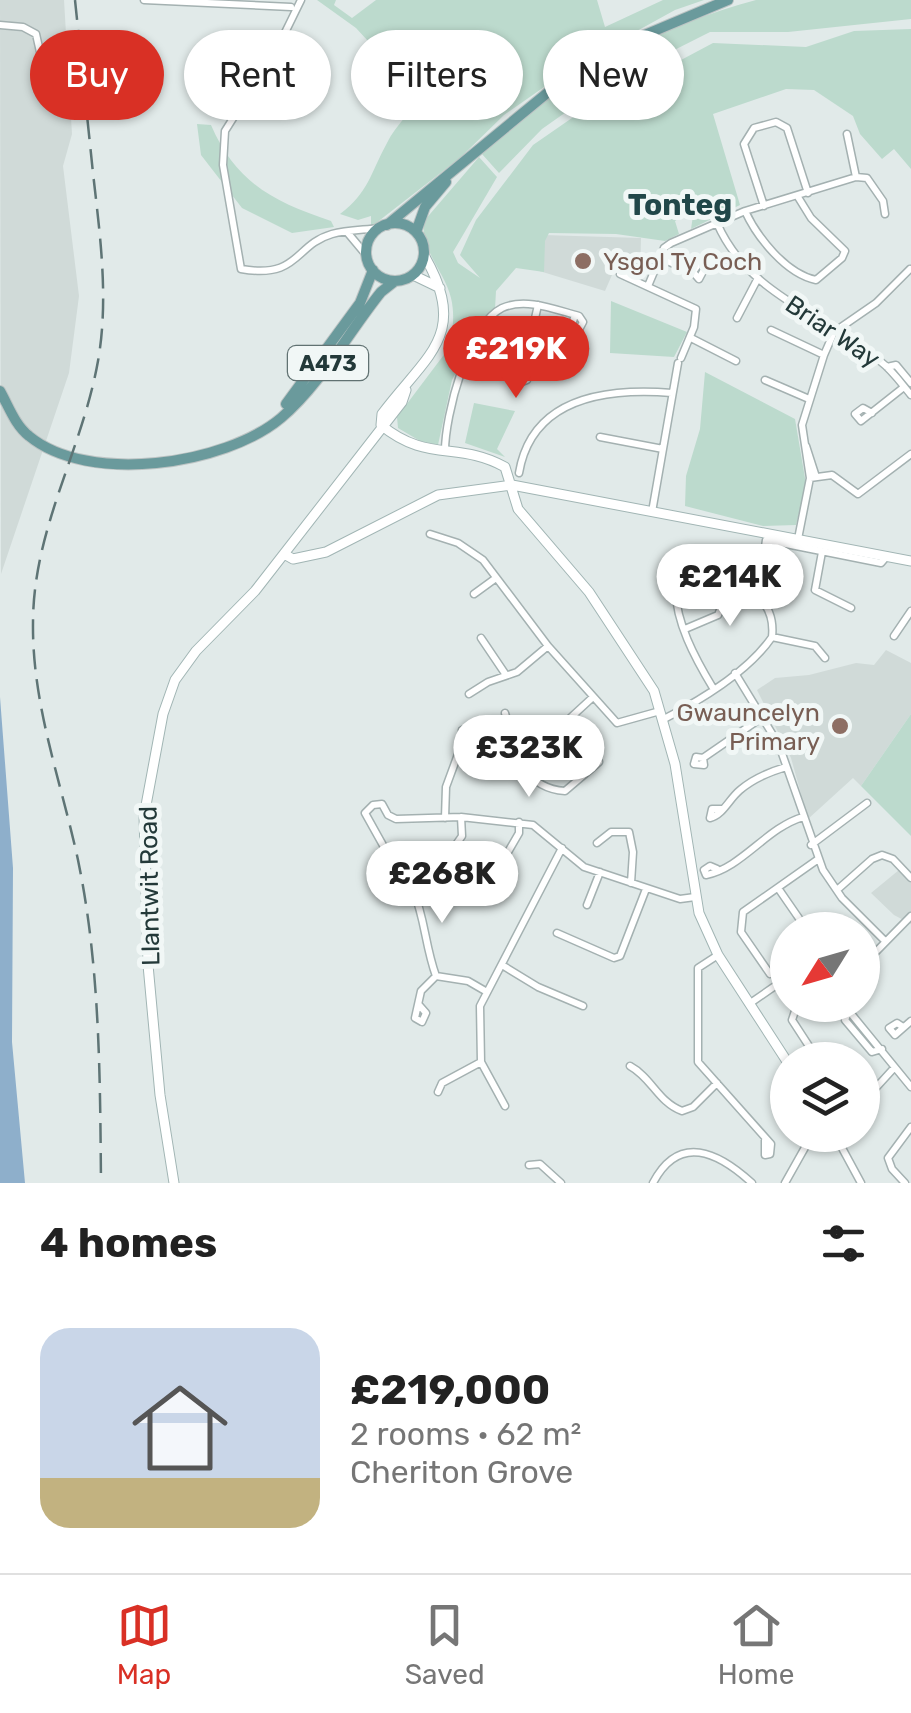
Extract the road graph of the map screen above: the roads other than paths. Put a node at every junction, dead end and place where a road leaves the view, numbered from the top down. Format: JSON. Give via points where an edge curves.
{"nodes":[{"id":1,"x":144,"y":0,"type":"edge"},
{"id":2,"x":301,"y":0,"type":"edge"},
{"id":3,"x":728,"y":0,"type":"edge"},
{"id":4,"x":291,"y":7,"type":"dead end"},
{"id":5,"x":0,"y":25,"type":"edge"},
{"id":6,"x":30,"y":31,"type":"edge"},
{"id":7,"x":847,"y":134,"type":"dead end"},
{"id":8,"x":453,"y":174,"type":"junction"},
{"id":9,"x":856,"y":177,"type":"junction"},
{"id":10,"x":808,"y":193,"type":"junction"},
{"id":11,"x":798,"y":197,"type":"junction"},
{"id":12,"x":764,"y":206,"type":"junction"},
{"id":13,"x":745,"y":211,"type":"junction"},
{"id":14,"x":886,"y":214,"type":"dead end"},
{"id":15,"x":717,"y":223,"type":"junction"},
{"id":16,"x":383,"y":226,"type":"junction"},
{"id":17,"x":347,"y":232,"type":"junction"},
{"id":18,"x":416,"y":232,"type":"junction"},
{"id":19,"x":424,"y":254,"type":"junction"},
{"id":20,"x":367,"y":256,"type":"junction"},
{"id":21,"x":660,"y":258,"type":"junction"},
{"id":22,"x":910,"y":269,"type":"edge"},
{"id":23,"x":372,"y":270,"type":"junction"},
{"id":24,"x":693,"y":272,"type":"dead end"},
{"id":25,"x":620,"y":274,"type":"dead end"},
{"id":26,"x":413,"y":275,"type":"junction"},
{"id":27,"x":758,"y":278,"type":"junction"},
{"id":28,"x":395,"y":281,"type":"junction"},
{"id":29,"x":648,"y":286,"type":"junction"},
{"id":30,"x":442,"y":290,"type":"junction"},
{"id":31,"x":538,"y":305,"type":"junction"},
{"id":32,"x":575,"y":315,"type":"dead end"},
{"id":33,"x":737,"y":318,"type":"dead end"},
{"id":34,"x":771,"y":330,"type":"dead end"},
{"id":35,"x":834,"y":332,"type":"junction"},
{"id":36,"x":691,"y":338,"type":"junction"},
{"id":37,"x":824,"y":355,"type":"junction"},
{"id":38,"x":736,"y":360,"type":"dead end"},
{"id":39,"x":523,"y":371,"type":"dead end"},
{"id":40,"x":765,"y":380,"type":"dead end"},
{"id":41,"x":908,"y":385,"type":"edge"},
{"id":42,"x":0,"y":391,"type":"edge"},
{"id":43,"x":672,"y":393,"type":"junction"},
{"id":44,"x":911,"y":395,"type":"edge"},
{"id":45,"x":809,"y":399,"type":"junction"},
{"id":46,"x":872,"y":413,"type":"dead end"},
{"id":47,"x":381,"y":425,"type":"junction"},
{"id":48,"x":252,"y":435,"type":"junction"},
{"id":49,"x":600,"y":437,"type":"dead end"},
{"id":50,"x":663,"y":449,"type":"junction"},
{"id":51,"x":445,"y":451,"type":"junction"},
{"id":52,"x":911,"y":454,"type":"edge"},
{"id":53,"x":519,"y":474,"type":"dead end"},
{"id":54,"x":813,"y":477,"type":"junction"},
{"id":55,"x":512,"y":486,"type":"junction"},
{"id":56,"x":652,"y":512,"type":"junction"},
{"id":57,"x":430,"y":534,"type":"dead end"},
{"id":58,"x":798,"y":539,"type":"junction"},
{"id":59,"x":765,"y":546,"type":"dead end"},
{"id":60,"x":822,"y":552,"type":"junction"},
{"id":61,"x":284,"y":554,"type":"junction"},
{"id":62,"x":729,"y":554,"type":"dead end"},
{"id":63,"x":887,"y":556,"type":"junction"},
{"id":64,"x":911,"y":561,"type":"edge"},
{"id":65,"x":496,"y":578,"type":"junction"},
{"id":66,"x":731,"y":584,"type":"junction"},
{"id":67,"x":745,"y":586,"type":"junction"},
{"id":68,"x":474,"y":594,"type":"dead end"},
{"id":69,"x":851,"y":608,"type":"dead end"},
{"id":70,"x":911,"y":611,"type":"edge"},
{"id":71,"x":685,"y":629,"type":"junction"},
{"id":72,"x":894,"y":636,"type":"dead end"},
{"id":73,"x":772,"y":637,"type":"junction"},
{"id":74,"x":481,"y":638,"type":"dead end"},
{"id":75,"x":548,"y":646,"type":"junction"},
{"id":76,"x":825,"y":658,"type":"dead end"},
{"id":77,"x":735,"y":673,"type":"junction"},
{"id":78,"x":506,"y":675,"type":"junction"},
{"id":79,"x":713,"y":688,"type":"junction"},
{"id":80,"x":469,"y":694,"type":"dead end"},
{"id":81,"x":593,"y":698,"type":"junction"},
{"id":82,"x":505,"y":712,"type":"dead end"},
{"id":83,"x":662,"y":715,"type":"junction"},
{"id":84,"x":764,"y":716,"type":"junction"},
{"id":85,"x":464,"y":738,"type":"dead end"},
{"id":86,"x":514,"y":747,"type":"junction"},
{"id":87,"x":703,"y":758,"type":"dead end"},
{"id":88,"x":599,"y":762,"type":"dead end"},
{"id":89,"x":786,"y":767,"type":"junction"},
{"id":90,"x":867,"y":803,"type":"dead end"},
{"id":91,"x":723,"y":810,"type":"dead end"},
{"id":92,"x":462,"y":817,"type":"junction"},
{"id":93,"x":803,"y":817,"type":"junction"},
{"id":94,"x":446,"y":818,"type":"junction"},
{"id":95,"x":520,"y":822,"type":"junction"},
{"id":96,"x":597,"y":843,"type":"dead end"},
{"id":97,"x":811,"y":845,"type":"junction"},
{"id":98,"x":562,"y":848,"type":"junction"},
{"id":99,"x":818,"y":860,"type":"junction"},
{"id":100,"x":394,"y":866,"type":"dead end"},
{"id":101,"x":716,"y":869,"type":"dead end"},
{"id":102,"x":600,"y":872,"type":"junction"},
{"id":103,"x":911,"y":878,"type":"edge"},
{"id":104,"x":432,"y":879,"type":"dead end"},
{"id":105,"x":631,"y":883,"type":"junction"},
{"id":106,"x":488,"y":886,"type":"dead end"},
{"id":107,"x":646,"y":888,"type":"junction"},
{"id":108,"x":778,"y":888,"type":"junction"},
{"id":109,"x":413,"y":890,"type":"dead end"},
{"id":110,"x":836,"y":890,"type":"junction"},
{"id":111,"x":695,"y":897,"type":"junction"},
{"id":112,"x":587,"y":905,"type":"dead end"},
{"id":113,"x":795,"y":912,"type":"edge"},
{"id":114,"x":911,"y":916,"type":"edge"},
{"id":115,"x":557,"y":933,"type":"dead end"},
{"id":116,"x":885,"y":941,"type":"junction"},
{"id":117,"x":880,"y":946,"type":"edge"},
{"id":118,"x":718,"y":955,"type":"junction"},
{"id":119,"x":502,"y":965,"type":"junction"},
{"id":120,"x":770,"y":974,"type":"dead end"},
{"id":121,"x":436,"y":976,"type":"junction"},
{"id":122,"x":770,"y":990,"type":"edge"},
{"id":123,"x":487,"y":992,"type":"junction"},
{"id":124,"x":419,"y":1005,"type":"dead end"},
{"id":125,"x":748,"y":1005,"type":"junction"},
{"id":126,"x":583,"y":1006,"type":"dead end"},
{"id":127,"x":911,"y":1021,"type":"edge"},
{"id":128,"x":859,"y":1022,"type":"edge"},
{"id":129,"x":903,"y":1026,"type":"dead end"},
{"id":130,"x":774,"y":1042,"type":"edge"},
{"id":131,"x":481,"y":1062,"type":"junction"},
{"id":132,"x":635,"y":1066,"type":"dead end"},
{"id":133,"x":894,"y":1068,"type":"junction"},
{"id":134,"x":717,"y":1083,"type":"junction"},
{"id":135,"x":880,"y":1083,"type":"edge"},
{"id":136,"x":911,"y":1087,"type":"edge"},
{"id":137,"x":438,"y":1092,"type":"dead end"},
{"id":138,"x":506,"y":1106,"type":"dead end"},
{"id":139,"x":911,"y":1127,"type":"edge"},
{"id":140,"x":765,"y":1140,"type":"dead end"},
{"id":141,"x":802,"y":1152,"type":"edge"},
{"id":142,"x":844,"y":1152,"type":"edge"},
{"id":143,"x":529,"y":1165,"type":"dead end"},
{"id":144,"x":174,"y":1183,"type":"edge"},
{"id":145,"x":561,"y":1183,"type":"edge"},
{"id":146,"x":653,"y":1183,"type":"edge"},
{"id":147,"x":752,"y":1183,"type":"edge"},
{"id":148,"x":785,"y":1183,"type":"edge"},
{"id":149,"x":861,"y":1183,"type":"edge"},
{"id":150,"x":905,"y":1183,"type":"edge"}],
"edges":[{"from":1,"to":4,"type":"street"},
{"from":2,"to":17,"type":"street","via":[[226,131],[224,164],[241,268],[290,265],[314,243]]},
{"from":3,"to":8,"type":"main road","via":[[592,61],[525,108]]},
{"from":5,"to":6,"type":"street"},
{"from":7,"to":9,"type":"street"},
{"from":8,"to":16,"type":"main road"},
{"from":8,"to":18,"type":"main road","via":[[425,207]]},
{"from":9,"to":10,"type":"street"},
{"from":9,"to":14,"type":"street","via":[[867,178]]},
{"from":10,"to":11,"type":"street"},
{"from":10,"to":12,"type":"street","via":[[790,132],[780,123],[754,128],[744,139]]},
{"from":11,"to":12,"type":"street"},
{"from":11,"to":13,"type":"street","via":[[845,251],[816,280],[766,243]]},
{"from":12,"to":13,"type":"street"},
{"from":13,"to":15,"type":"street"},
{"from":15,"to":21,"type":"street","via":[[667,245]]},
{"from":15,"to":27,"type":"street","name":"Briar Way"},
{"from":16,"to":17,"type":"street"},
{"from":16,"to":18,"type":"main road","via":[[402,224]]},
{"from":16,"to":20,"type":"main road","via":[[369,241]]},
{"from":17,"to":20,"type":"street"},
{"from":18,"to":19,"type":"main road"},
{"from":19,"to":26,"type":"main road"},
{"from":19,"to":30,"type":"main road"},
{"from":20,"to":23,"type":"main road"},
{"from":21,"to":24,"type":"street"},
{"from":21,"to":29,"type":"street"},
{"from":22,"to":35,"type":"street"},
{"from":23,"to":28,"type":"main road"},
{"from":23,"to":48,"type":"main road","number":"A473","via":[[370,284],[327,351]]},
{"from":25,"to":29,"type":"street"},
{"from":26,"to":28,"type":"main road"},
{"from":26,"to":30,"type":"main road"},
{"from":27,"to":33,"type":"street"},
{"from":27,"to":35,"type":"street","name":"Briar Way"},
{"from":28,"to":48,"type":"main road","number":"A473","via":[[284,416]]},
{"from":29,"to":36,"type":"street","via":[[696,309]]},
{"from":30,"to":47,"type":"main road","name":"Llantwit Road","via":[[446,315],[437,350],[382,414]]},
{"from":31,"to":32,"type":"street"},
{"from":31,"to":39,"type":"street"},
{"from":31,"to":51,"type":"street","via":[[503,308],[480,332],[452,394]]},
{"from":34,"to":37,"type":"street"},
{"from":35,"to":37,"type":"street"},
{"from":35,"to":41,"type":"street","name":"Briar Way"},
{"from":36,"to":38,"type":"street"},
{"from":36,"to":43,"type":"street"},
{"from":37,"to":45,"type":"street"},
{"from":40,"to":45,"type":"street"},
{"from":41,"to":44,"type":"street","name":"Briar Way"},
{"from":41,"to":46,"type":"street"},
{"from":42,"to":48,"type":"main road","number":"A473","via":[[24,433],[52,452],[77,458],[156,465],[208,456]]},
{"from":43,"to":50,"type":"street"},
{"from":43,"to":53,"type":"street","via":[[614,392],[568,406],[528,447]]},
{"from":45,"to":54,"type":"street","via":[[802,426]]},
{"from":47,"to":51,"type":"main road","via":[[416,448]]},
{"from":47,"to":61,"type":"main road","name":"Llantwit Road"},
{"from":49,"to":50,"type":"street"},
{"from":50,"to":56,"type":"street"},
{"from":51,"to":55,"type":"main road","via":[[496,462]]},
{"from":52,"to":54,"type":"street","via":[[858,494],[832,475]]},
{"from":54,"to":58,"type":"street"},
{"from":55,"to":56,"type":"main road"},
{"from":55,"to":61,"type":"main road","via":[[438,495],[326,552],[293,559]]},
{"from":55,"to":83,"type":"main road","via":[[518,509],[628,648]]},
{"from":56,"to":58,"type":"main road"},
{"from":57,"to":65,"type":"street","via":[[458,542]]},
{"from":58,"to":63,"type":"main road"},
{"from":59,"to":60,"type":"street","via":[[766,540]]},
{"from":60,"to":63,"type":"street","via":[[882,564]]},
{"from":60,"to":69,"type":"street","via":[[815,590]]},
{"from":61,"to":144,"type":"main road","name":"Llantwit Road","via":[[175,680],[149,777],[148,965]]},
{"from":62,"to":67,"type":"street","via":[[753,562]]},
{"from":63,"to":64,"type":"main road"},
{"from":65,"to":68,"type":"street"},
{"from":65,"to":75,"type":"street"},
{"from":66,"to":67,"type":"street"},
{"from":66,"to":71,"type":"street","via":[[718,615]]},
{"from":66,"to":71,"type":"street","via":[[686,577],[675,598]]},
{"from":67,"to":73,"type":"street","via":[[763,599]]},
{"from":70,"to":72,"type":"street"},
{"from":71,"to":79,"type":"street"},
{"from":73,"to":76,"type":"street","via":[[815,646]]},
{"from":73,"to":77,"type":"street"},
{"from":74,"to":78,"type":"street"},
{"from":75,"to":78,"type":"street"},
{"from":75,"to":81,"type":"street"},
{"from":77,"to":79,"type":"street"},
{"from":77,"to":84,"type":"street"},
{"from":78,"to":80,"type":"street"},
{"from":79,"to":83,"type":"street"},
{"from":81,"to":83,"type":"street","via":[[617,722]]},
{"from":81,"to":86,"type":"street","via":[[555,732]]},
{"from":82,"to":86,"type":"street"},
{"from":83,"to":111,"type":"main road"},
{"from":84,"to":87,"type":"street"},
{"from":84,"to":89,"type":"street"},
{"from":85,"to":94,"type":"street","via":[[446,787]]},
{"from":86,"to":88,"type":"street","via":[[527,774],[552,790],[565,790]]},
{"from":89,"to":91,"type":"street","via":[[758,776]]},
{"from":89,"to":93,"type":"street"},
{"from":90,"to":97,"type":"street"},
{"from":92,"to":94,"type":"street"},
{"from":92,"to":95,"type":"street"},
{"from":92,"to":104,"type":"street","via":[[462,836]]},
{"from":93,"to":97,"type":"street"},
{"from":93,"to":101,"type":"street"},
{"from":94,"to":100,"type":"street","via":[[396,819],[382,804],[372,806],[365,813]]},
{"from":95,"to":98,"type":"street"},
{"from":95,"to":106,"type":"street"},
{"from":96,"to":105,"type":"street","via":[[611,832],[629,832]]},
{"from":97,"to":99,"type":"street"},
{"from":98,"to":102,"type":"street"},
{"from":98,"to":119,"type":"street"},
{"from":99,"to":108,"type":"street"},
{"from":99,"to":110,"type":"street"},
{"from":102,"to":105,"type":"street"},
{"from":102,"to":112,"type":"street"},
{"from":103,"to":110,"type":"street","via":[[882,855]]},
{"from":105,"to":107,"type":"street"},
{"from":107,"to":111,"type":"street"},
{"from":107,"to":115,"type":"street","via":[[620,956]]},
{"from":108,"to":113,"type":"street"},
{"from":108,"to":120,"type":"street","via":[[743,912],[740,923]]},
{"from":109,"to":121,"type":"street"},
{"from":110,"to":116,"type":"street"},
{"from":111,"to":118,"type":"main road"},
{"from":114,"to":116,"type":"street"},
{"from":116,"to":117,"type":"street"},
{"from":118,"to":125,"type":"main road"},
{"from":118,"to":134,"type":"street","via":[[698,968],[696,988],[698,1062]]},
{"from":119,"to":123,"type":"street"},
{"from":119,"to":126,"type":"street"},
{"from":121,"to":123,"type":"street"},
{"from":121,"to":124,"type":"street","via":[[421,991]]},
{"from":122,"to":125,"type":"street"},
{"from":123,"to":131,"type":"street","via":[[480,1006]]},
{"from":125,"to":130,"type":"main road"},
{"from":127,"to":129,"type":"street"},
{"from":128,"to":133,"type":"street"},
{"from":131,"to":137,"type":"street"},
{"from":131,"to":138,"type":"street"},
{"from":132,"to":134,"type":"street","via":[[666,1102],[682,1110]]},
{"from":133,"to":135,"type":"street"},
{"from":133,"to":136,"type":"street"},
{"from":134,"to":140,"type":"street"},
{"from":139,"to":150,"type":"street","via":[[888,1158]]},
{"from":141,"to":148,"type":"street"},
{"from":142,"to":149,"type":"street"},
{"from":143,"to":145,"type":"street","via":[[540,1164]]},
{"from":146,"to":147,"type":"street","via":[[674,1155],[686,1151],[716,1158]]}]}
